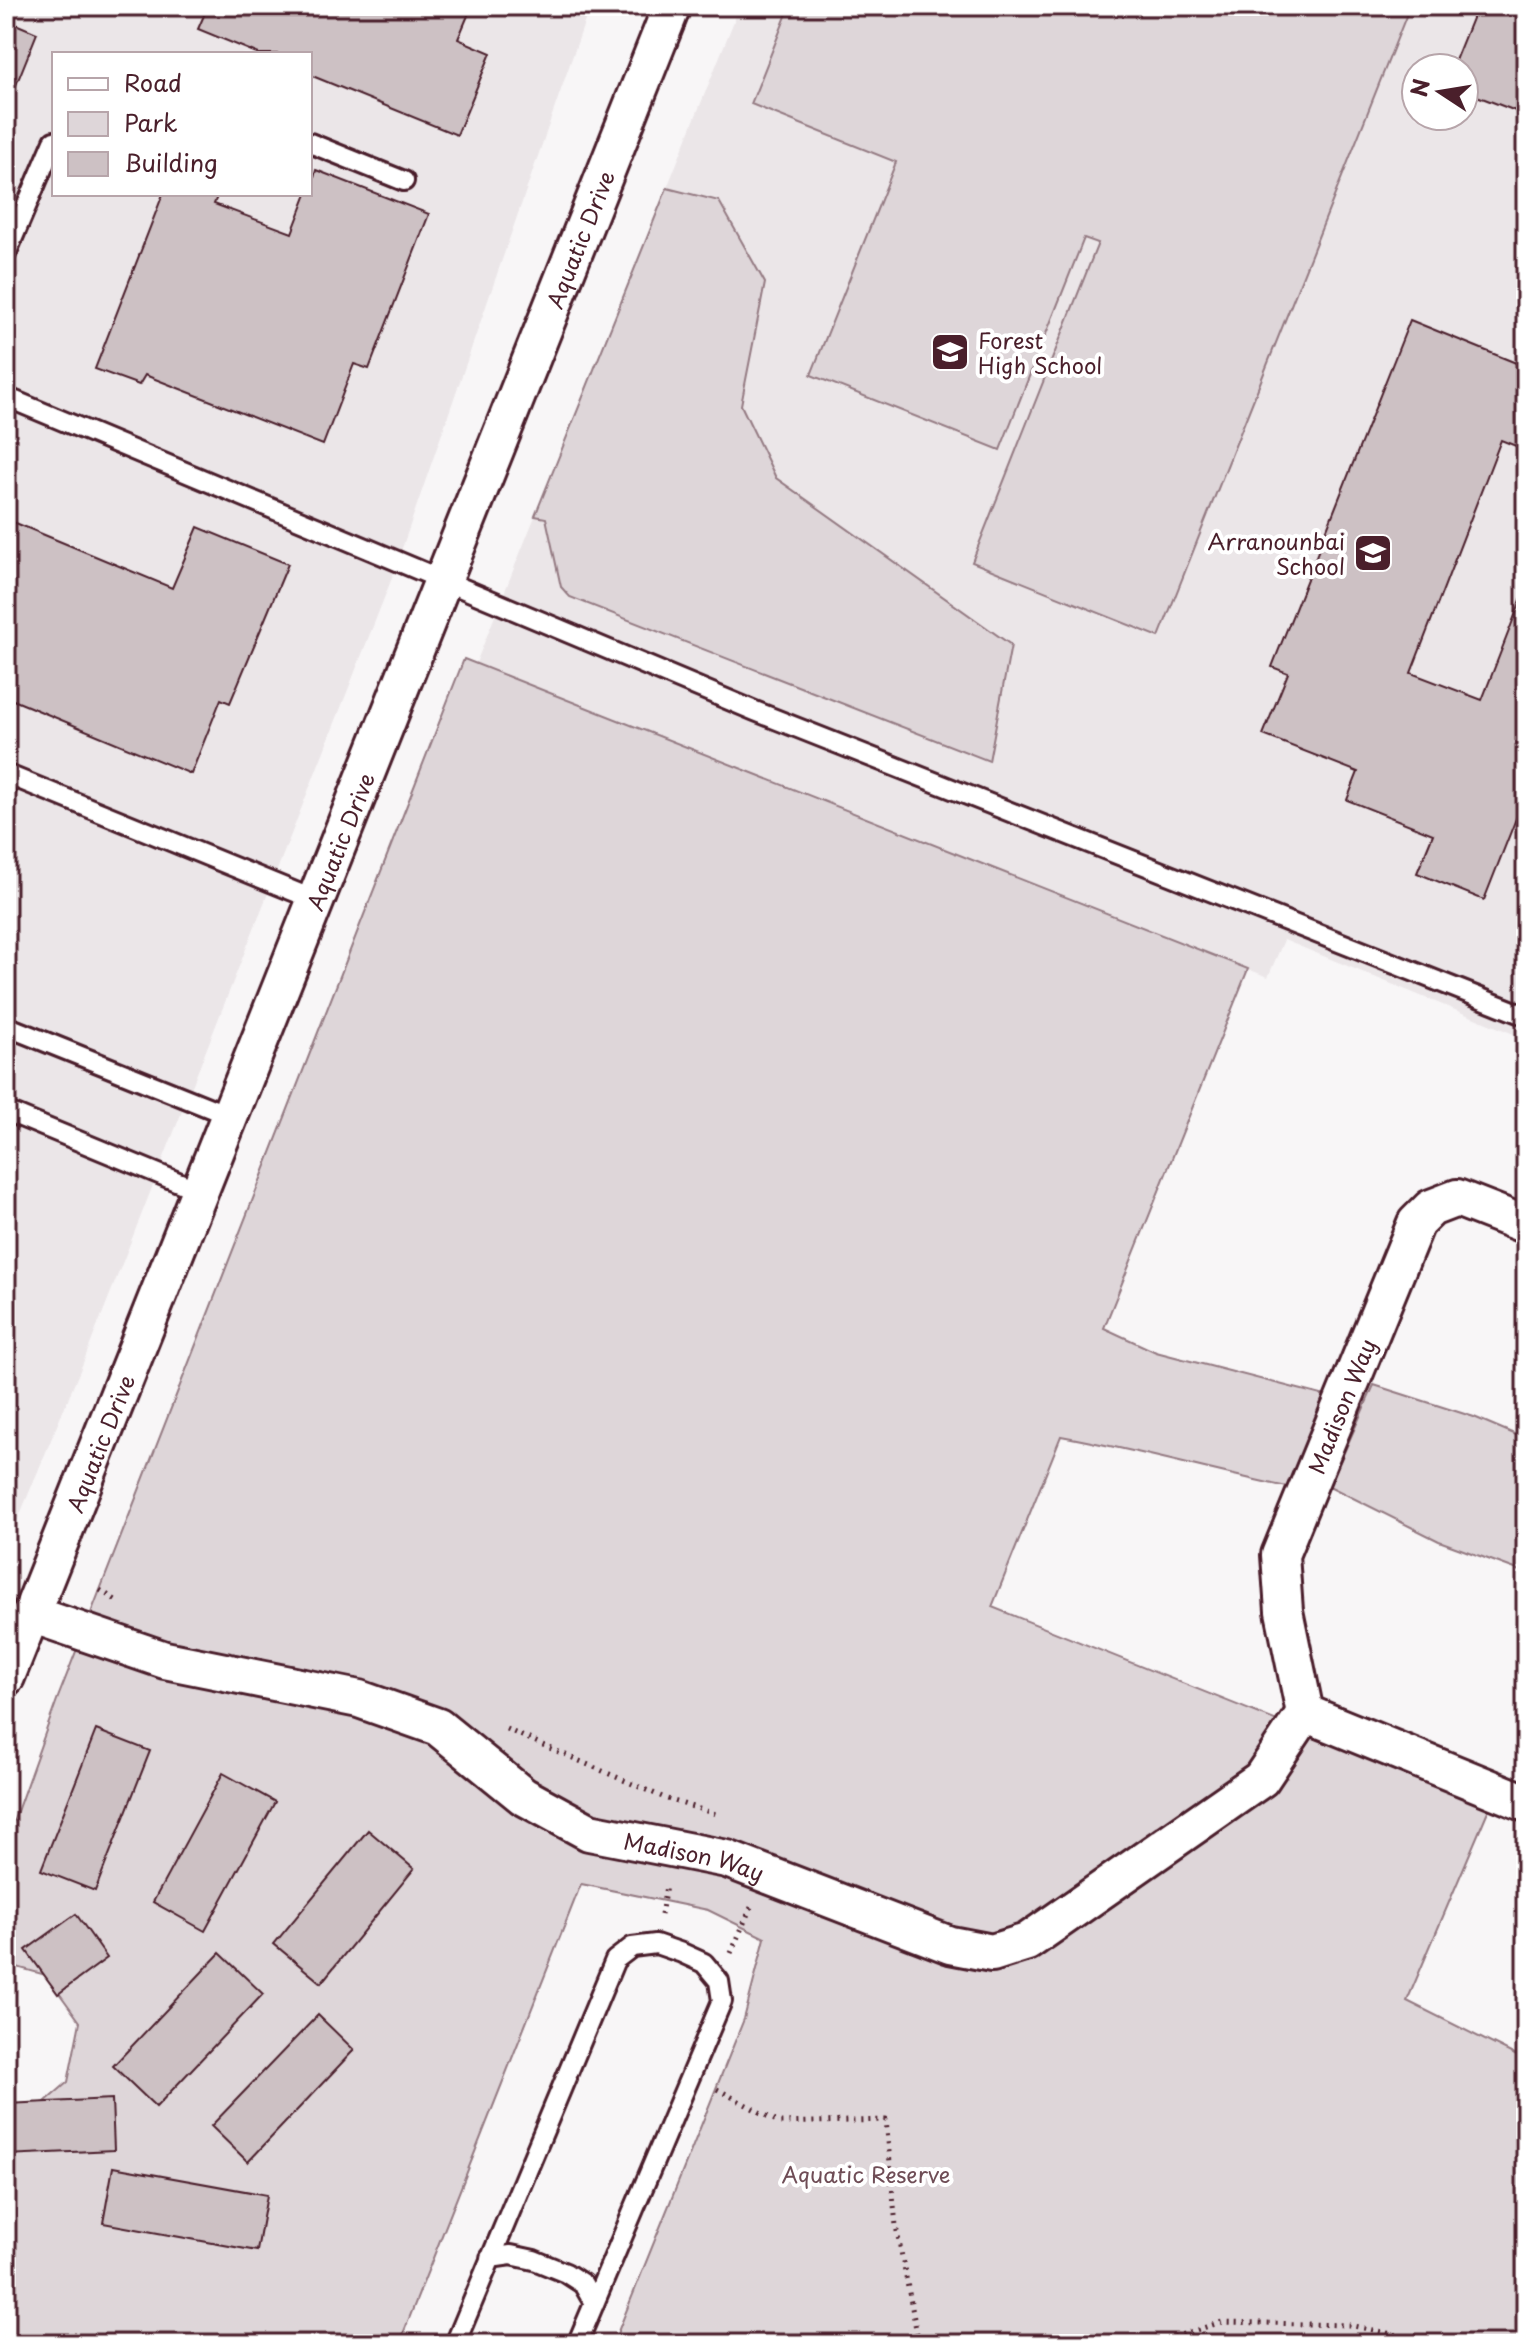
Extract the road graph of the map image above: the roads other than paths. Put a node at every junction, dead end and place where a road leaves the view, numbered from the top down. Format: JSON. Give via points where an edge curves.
{"nodes":[{"id":1,"x":672,"y":6,"type":"edge"},
{"id":2,"x":312,"y":144,"type":"edge"},
{"id":3,"x":52,"y":146,"type":"edge"},
{"id":4,"x":404,"y":181,"type":"dead end"},
{"id":5,"x":6,"y":254,"type":"edge"},
{"id":6,"x":6,"y":397,"type":"edge"},
{"id":7,"x":444,"y":578,"type":"junction"},
{"id":8,"x":6,"y":789,"type":"edge"},
{"id":9,"x":315,"y":900,"type":"junction"},
{"id":10,"x":1526,"y":1016,"type":"edge"},
{"id":11,"x":6,"y":1026,"type":"edge"},
{"id":12,"x":6,"y":1111,"type":"edge"},
{"id":13,"x":230,"y":1116,"type":"junction"},
{"id":14,"x":200,"y":1191,"type":"junction"},
{"id":15,"x":1526,"y":1225,"type":"edge"},
{"id":16,"x":31,"y":1614,"type":"junction"},
{"id":17,"x":6,"y":1677,"type":"edge"},
{"id":18,"x":1305,"y":1713,"type":"junction"},
{"id":19,"x":1526,"y":1803,"type":"edge"},
{"id":20,"x":490,"y":2258,"type":"junction"},
{"id":21,"x":594,"y":2303,"type":"junction"},
{"id":22,"x":455,"y":2344,"type":"edge"},
{"id":23,"x":577,"y":2344,"type":"edge"}],
"edges":[{"from":1,"to":7,"type":"street","name":"Aquatic Drive"},
{"from":2,"to":4,"type":"lane"},
{"from":3,"to":5,"type":"lane"},
{"from":6,"to":7,"type":"lane"},
{"from":7,"to":9,"type":"street","name":"Aquatic Drive"},
{"from":7,"to":10,"type":"lane","via":[[755,711]]},
{"from":8,"to":9,"type":"lane","via":[[11,776]]},
{"from":9,"to":13,"type":"street","name":"Aquatic Drive"},
{"from":11,"to":13,"type":"lane"},
{"from":12,"to":14,"type":"lane"},
{"from":13,"to":14,"type":"street","name":"Aquatic Drive"},
{"from":14,"to":16,"type":"street","name":"Aquatic Drive"},
{"from":15,"to":18,"type":"street","name":"Madison Way","via":[[1457,1198],[1431,1208],[1416,1223],[1280,1555],[1284,1611]]},
{"from":16,"to":17,"type":"street","name":"Aquatic Drive"},
{"from":16,"to":18,"type":"street","name":"Madison Way","via":[[165,1660],[359,1699],[438,1727],[523,1796],[589,1832],[727,1859],[950,1945],[992,1953],[1027,1942],[1261,1779]]},
{"from":18,"to":19,"type":"street"},
{"from":20,"to":21,"type":"lane","via":[[511,2255],[566,2273],[583,2284]]},
{"from":20,"to":21,"type":"lane","via":[[615,1960],[632,1947],[656,1944],[704,1963],[719,1981],[722,2001]]},
{"from":20,"to":22,"type":"lane"},
{"from":21,"to":23,"type":"lane"}]}
